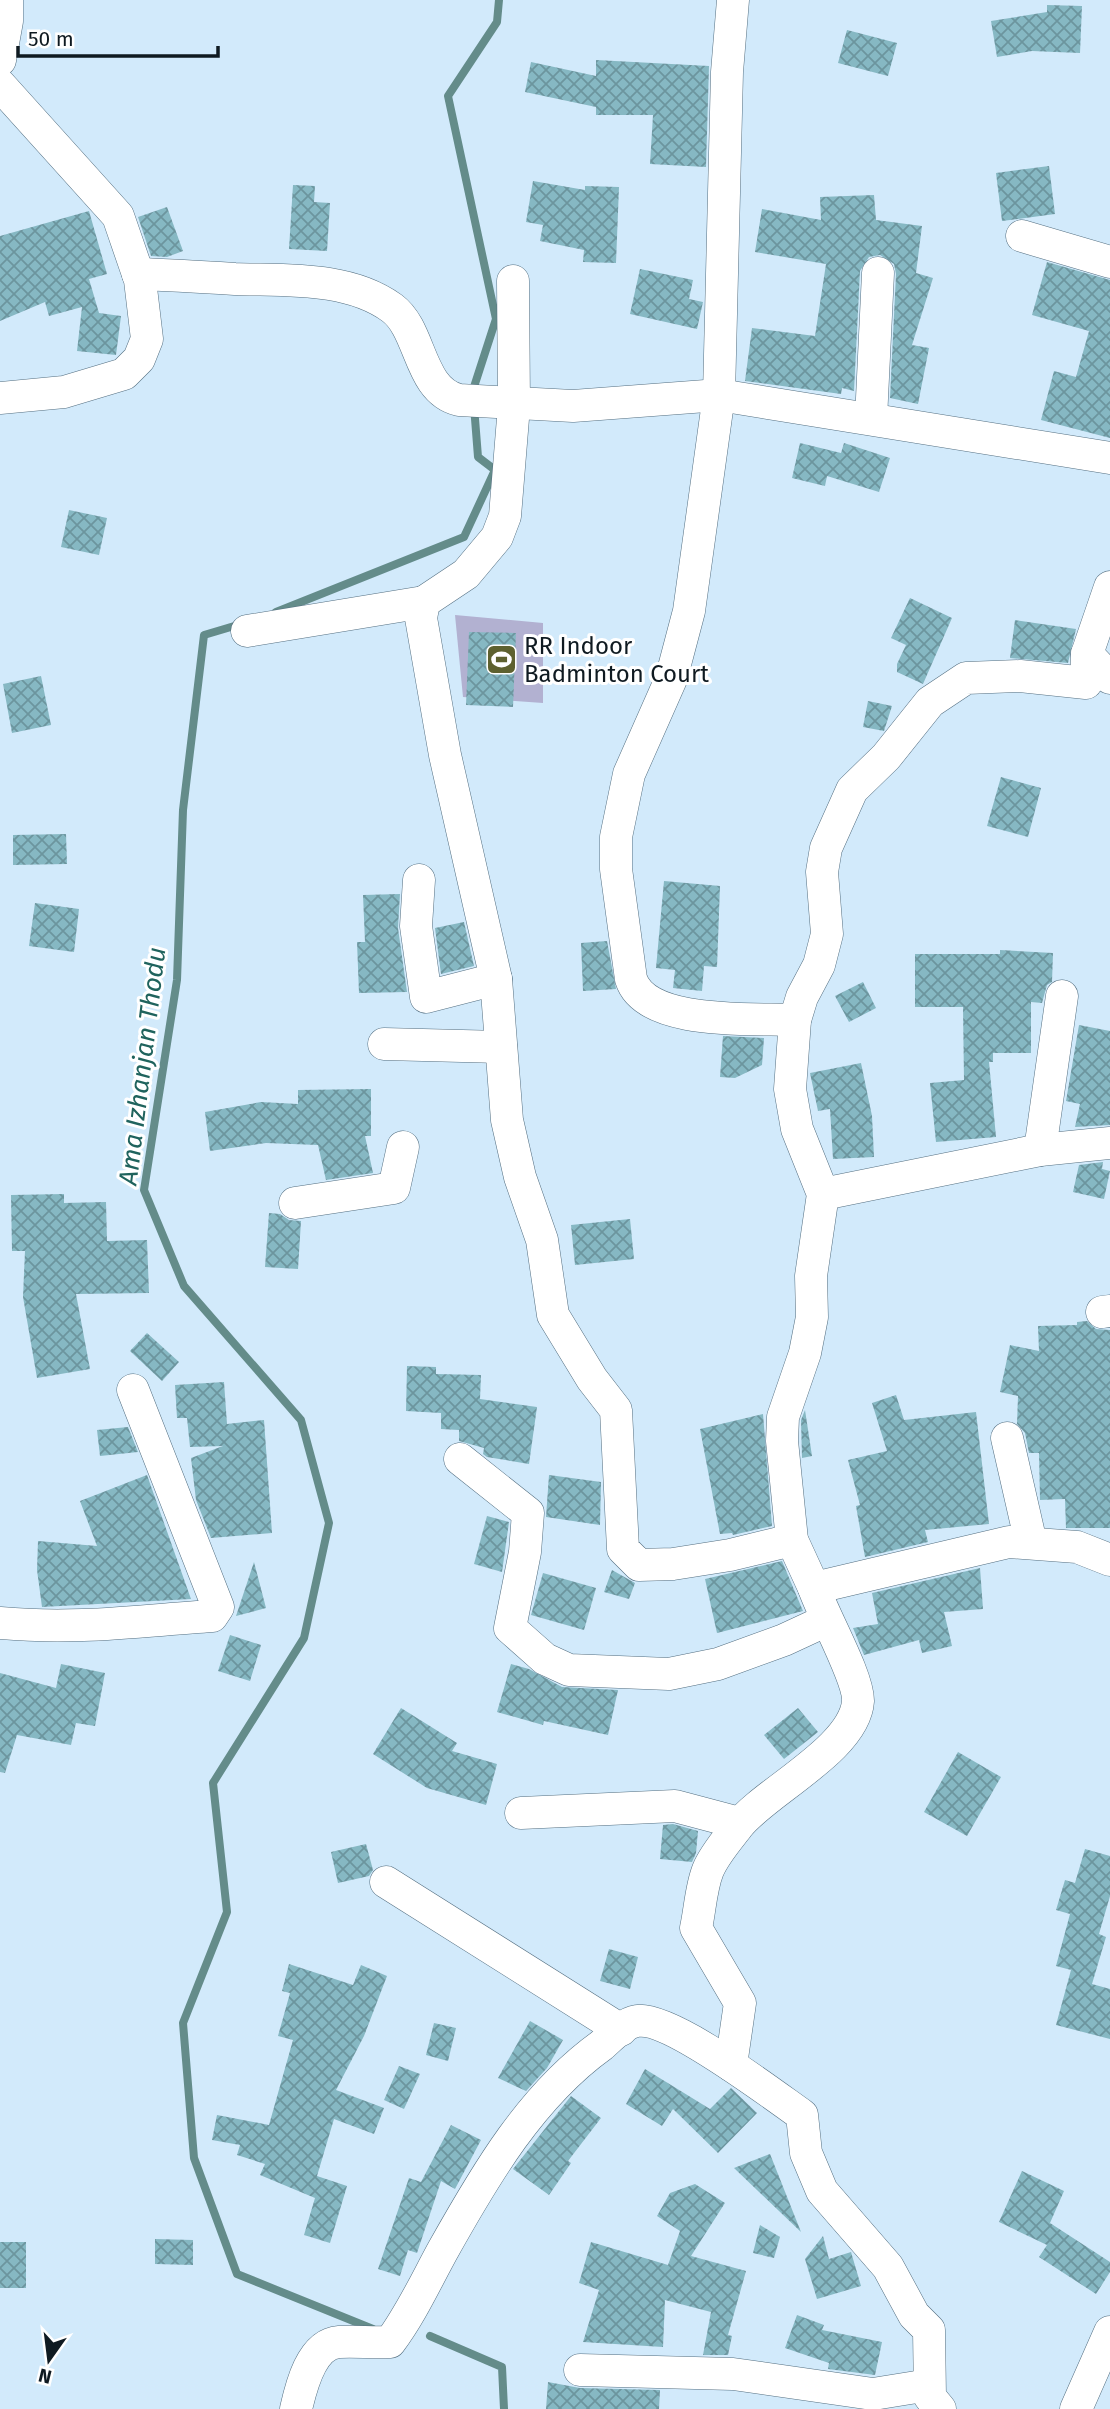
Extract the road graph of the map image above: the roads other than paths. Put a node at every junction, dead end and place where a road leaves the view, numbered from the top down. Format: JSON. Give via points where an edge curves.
{"nodes":[{"id":1,"x":7,"y":0,"type":"edge"},
{"id":2,"x":733,"y":0,"type":"edge"},
{"id":3,"x":0,"y":60,"type":"edge"},
{"id":4,"x":0,"y":85,"type":"edge"},
{"id":5,"x":1022,"y":236,"type":"dead end"},
{"id":6,"x":1110,"y":262,"type":"edge"},
{"id":7,"x":878,"y":273,"type":"dead end"},
{"id":8,"x":138,"y":274,"type":"junction"},
{"id":9,"x":513,"y":281,"type":"dead end"},
{"id":10,"x":719,"y":395,"type":"junction"},
{"id":11,"x":0,"y":398,"type":"edge"},
{"id":12,"x":502,"y":404,"type":"junction"},
{"id":13,"x":871,"y":419,"type":"junction"},
{"id":14,"x":1110,"y":457,"type":"edge"},
{"id":15,"x":1110,"y":587,"type":"edge"},
{"id":16,"x":424,"y":602,"type":"junction"},
{"id":17,"x":247,"y":631,"type":"dead end"},
{"id":18,"x":1087,"y":654,"type":"junction"},
{"id":19,"x":1110,"y":678,"type":"edge"},
{"id":20,"x":419,"y":880,"type":"dead end"},
{"id":21,"x":496,"y":979,"type":"junction"},
{"id":22,"x":1062,"y":996,"type":"dead end"},
{"id":23,"x":795,"y":1020,"type":"junction"},
{"id":24,"x":384,"y":1044,"type":"dead end"},
{"id":25,"x":501,"y":1046,"type":"junction"},
{"id":26,"x":1110,"y":1143,"type":"edge"},
{"id":27,"x":403,"y":1147,"type":"dead end"},
{"id":28,"x":1040,"y":1150,"type":"junction"},
{"id":29,"x":823,"y":1194,"type":"junction"},
{"id":30,"x":295,"y":1203,"type":"dead end"},
{"id":31,"x":132,"y":1390,"type":"dead end"},
{"id":32,"x":1007,"y":1438,"type":"dead end"},
{"id":33,"x":460,"y":1459,"type":"dead end"},
{"id":34,"x":792,"y":1540,"type":"junction"},
{"id":35,"x":1031,"y":1544,"type":"junction"},
{"id":36,"x":1110,"y":1560,"type":"edge"},
{"id":37,"x":814,"y":1588,"type":"junction"},
{"id":38,"x":825,"y":1620,"type":"junction"},
{"id":39,"x":0,"y":1623,"type":"edge"},
{"id":40,"x":521,"y":1813,"type":"dead end"},
{"id":41,"x":740,"y":1823,"type":"junction"},
{"id":42,"x":386,"y":1882,"type":"dead end"},
{"id":43,"x":621,"y":2031,"type":"junction"},
{"id":44,"x":731,"y":2065,"type":"junction"},
{"id":45,"x":1110,"y":2332,"type":"edge"},
{"id":46,"x":580,"y":2370,"type":"dead end"},
{"id":47,"x":934,"y":2397,"type":"edge"},
{"id":48,"x":296,"y":2409,"type":"edge"},
{"id":49,"x":1076,"y":2409,"type":"edge"}],
"edges":[{"from":1,"to":3,"type":"street"},
{"from":2,"to":10,"type":"street"},
{"from":4,"to":8,"type":"street","via":[[118,216]]},
{"from":5,"to":6,"type":"street"},
{"from":7,"to":13,"type":"street"},
{"from":8,"to":11,"type":"street","via":[[147,339],[139,359],[124,374],[64,392]]},
{"from":8,"to":12,"type":"street","via":[[352,288],[393,308],[442,393],[459,400]]},
{"from":9,"to":12,"type":"street"},
{"from":10,"to":12,"type":"street","via":[[573,406]]},
{"from":10,"to":13,"type":"street"},
{"from":10,"to":23,"type":"street","via":[[689,611],[671,679],[629,774],[616,837],[616,869],[631,979],[646,1001],[696,1015]]},
{"from":12,"to":16,"type":"street","via":[[509,495],[499,533],[466,574]]},
{"from":13,"to":14,"type":"street"},
{"from":15,"to":18,"type":"street"},
{"from":16,"to":17,"type":"street"},
{"from":16,"to":21,"type":"street","via":[[421,618],[445,755]]},
{"from":18,"to":19,"type":"street"},
{"from":18,"to":23,"type":"street","via":[[1086,683],[1020,676],[966,678],[930,702],[886,757],[852,790],[826,848],[822,872],[827,934]]},
{"from":20,"to":21,"type":"street","via":[[416,926],[426,997]]},
{"from":21,"to":25,"type":"street"},
{"from":22,"to":28,"type":"street"},
{"from":23,"to":29,"type":"street","via":[[792,1102],[797,1129]]},
{"from":24,"to":25,"type":"street"},
{"from":25,"to":34,"type":"street","via":[[507,1120],[542,1240],[553,1315],[616,1410],[623,1549],[639,1565],[673,1564]]},
{"from":26,"to":28,"type":"street"},
{"from":27,"to":30,"type":"street","via":[[394,1188]]},
{"from":28,"to":29,"type":"street"},
{"from":29,"to":34,"type":"street","via":[[811,1276],[812,1317],[783,1417]]},
{"from":31,"to":39,"type":"street","via":[[218,1607],[212,1616],[133,1625],[71,1628]]},
{"from":32,"to":35,"type":"street"},
{"from":33,"to":38,"type":"street","via":[[528,1513],[510,1628],[545,1660],[569,1670],[669,1674],[718,1664]]},
{"from":34,"to":37,"type":"street"},
{"from":35,"to":36,"type":"street","via":[[1077,1547]]},
{"from":35,"to":37,"type":"street","via":[[1009,1542]]},
{"from":37,"to":38,"type":"street"},
{"from":38,"to":41,"type":"street","via":[[855,1680],[858,1703],[849,1724],[822,1757]]},
{"from":40,"to":41,"type":"street","via":[[675,1806]]},
{"from":41,"to":44,"type":"street","via":[[708,1870],[696,1928],[740,2003]]},
{"from":42,"to":43,"type":"street"},
{"from":43,"to":44,"type":"street","via":[[638,2021],[661,2025]]},
{"from":43,"to":48,"type":"street","via":[[577,2062],[516,2130],[390,2342],[336,2342],[320,2350],[302,2383]]},
{"from":44,"to":47,"type":"street","via":[[802,2115],[806,2153],[822,2190],[888,2267],[914,2315],[929,2330]]},
{"from":45,"to":49,"type":"street"},
{"from":46,"to":47,"type":"street","via":[[733,2374],[873,2394]]}]}
